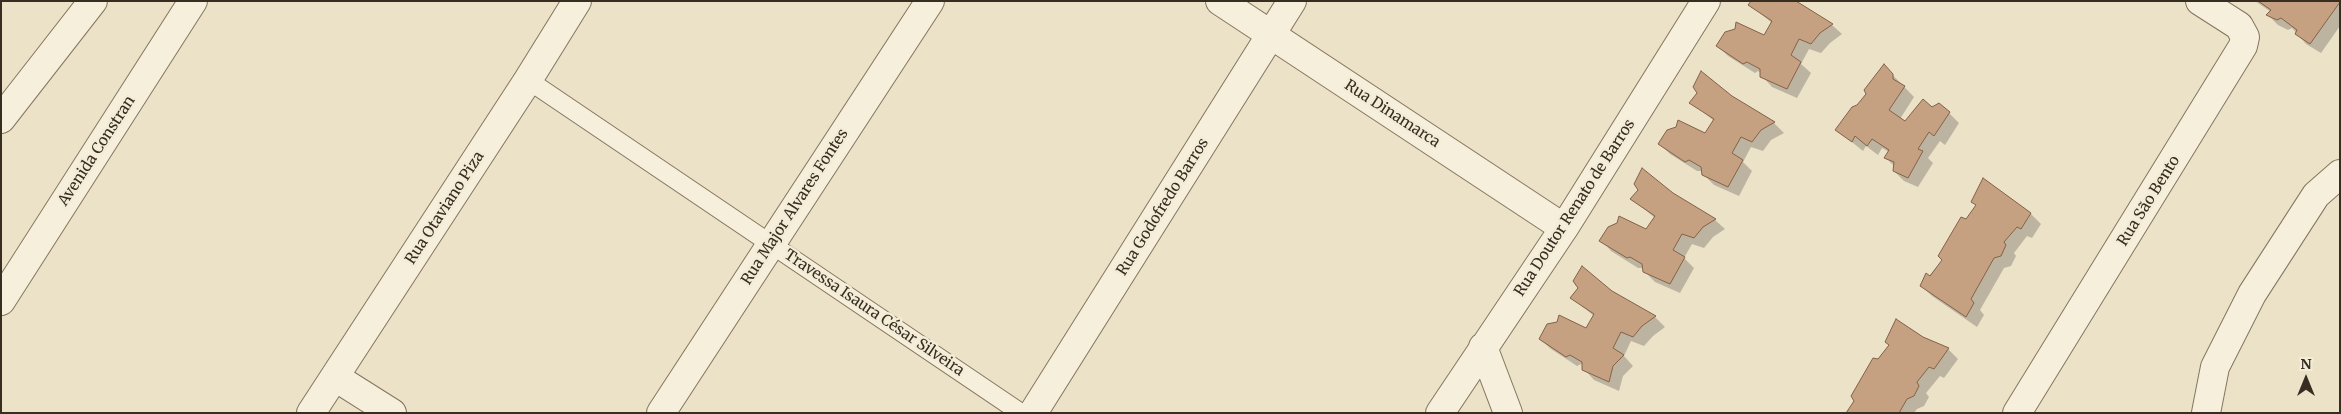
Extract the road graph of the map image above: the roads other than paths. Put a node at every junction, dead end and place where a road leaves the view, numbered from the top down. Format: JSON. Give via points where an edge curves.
{"nodes":[{"id":1,"x":93,"y":1,"type":"edge"},
{"id":2,"x":193,"y":1,"type":"edge"},
{"id":3,"x":577,"y":1,"type":"edge"},
{"id":4,"x":930,"y":1,"type":"edge"},
{"id":5,"x":1220,"y":1,"type":"edge"},
{"id":6,"x":1292,"y":1,"type":"edge"},
{"id":7,"x":1706,"y":1,"type":"edge"},
{"id":8,"x":2200,"y":1,"type":"edge"},
{"id":9,"x":1271,"y":35,"type":"junction"},
{"id":10,"x":528,"y":80,"type":"junction"},
{"id":11,"x":1,"y":119,"type":"edge"},
{"id":12,"x":2340,"y":174,"type":"edge"},
{"id":13,"x":1564,"y":228,"type":"junction"},
{"id":14,"x":771,"y":244,"type":"junction"},
{"id":15,"x":1,"y":302,"type":"edge"},
{"id":16,"x":1483,"y":347,"type":"junction"},
{"id":17,"x":335,"y":376,"type":"junction"},
{"id":18,"x":312,"y":413,"type":"edge"},
{"id":19,"x":392,"y":413,"type":"edge"},
{"id":20,"x":661,"y":413,"type":"edge"},
{"id":21,"x":1021,"y":413,"type":"edge"},
{"id":22,"x":1033,"y":413,"type":"edge"},
{"id":23,"x":1440,"y":413,"type":"edge"},
{"id":24,"x":1508,"y":413,"type":"edge"},
{"id":25,"x":2017,"y":413,"type":"edge"},
{"id":26,"x":2206,"y":413,"type":"edge"}],
"edges":[{"from":1,"to":11,"type":"street"},
{"from":2,"to":15,"type":"street","name":"Avenida Constran"},
{"from":3,"to":10,"type":"street","name":"Rua Otaviano Piza"},
{"from":4,"to":14,"type":"street","name":"Rua Major Alvares Fontes"},
{"from":5,"to":9,"type":"street","name":"Rua Dinamarca"},
{"from":6,"to":9,"type":"street","name":"Rua Godofredo Barros"},
{"from":7,"to":13,"type":"street","name":"Rua Doutor Renato de Barros"},
{"from":8,"to":25,"type":"street","name":"Rua São Bento","via":[[2239,26],[2244,37],[2243,46]]},
{"from":9,"to":13,"type":"street","name":"Rua Dinamarca"},
{"from":9,"to":22,"type":"street","name":"Rua Godofredo Barros"},
{"from":10,"to":14,"type":"lane","name":"Travessa Isaura César Silveira"},
{"from":10,"to":17,"type":"street","name":"Rua Otaviano Piza"},
{"from":12,"to":26,"type":"street","via":[[2316,196],[2252,294],[2215,367]]},
{"from":13,"to":16,"type":"street","name":"Rua Doutor Renato de Barros"},
{"from":14,"to":20,"type":"street","name":"Rua Major Alvares Fontes"},
{"from":14,"to":21,"type":"lane","name":"Travessa Isaura César Silveira"},
{"from":16,"to":23,"type":"street","name":"Rua Doutor Renato de Barros"},
{"from":16,"to":24,"type":"street"},
{"from":17,"to":18,"type":"street","name":"Rua Otaviano Piza"},
{"from":17,"to":19,"type":"street"}]}
